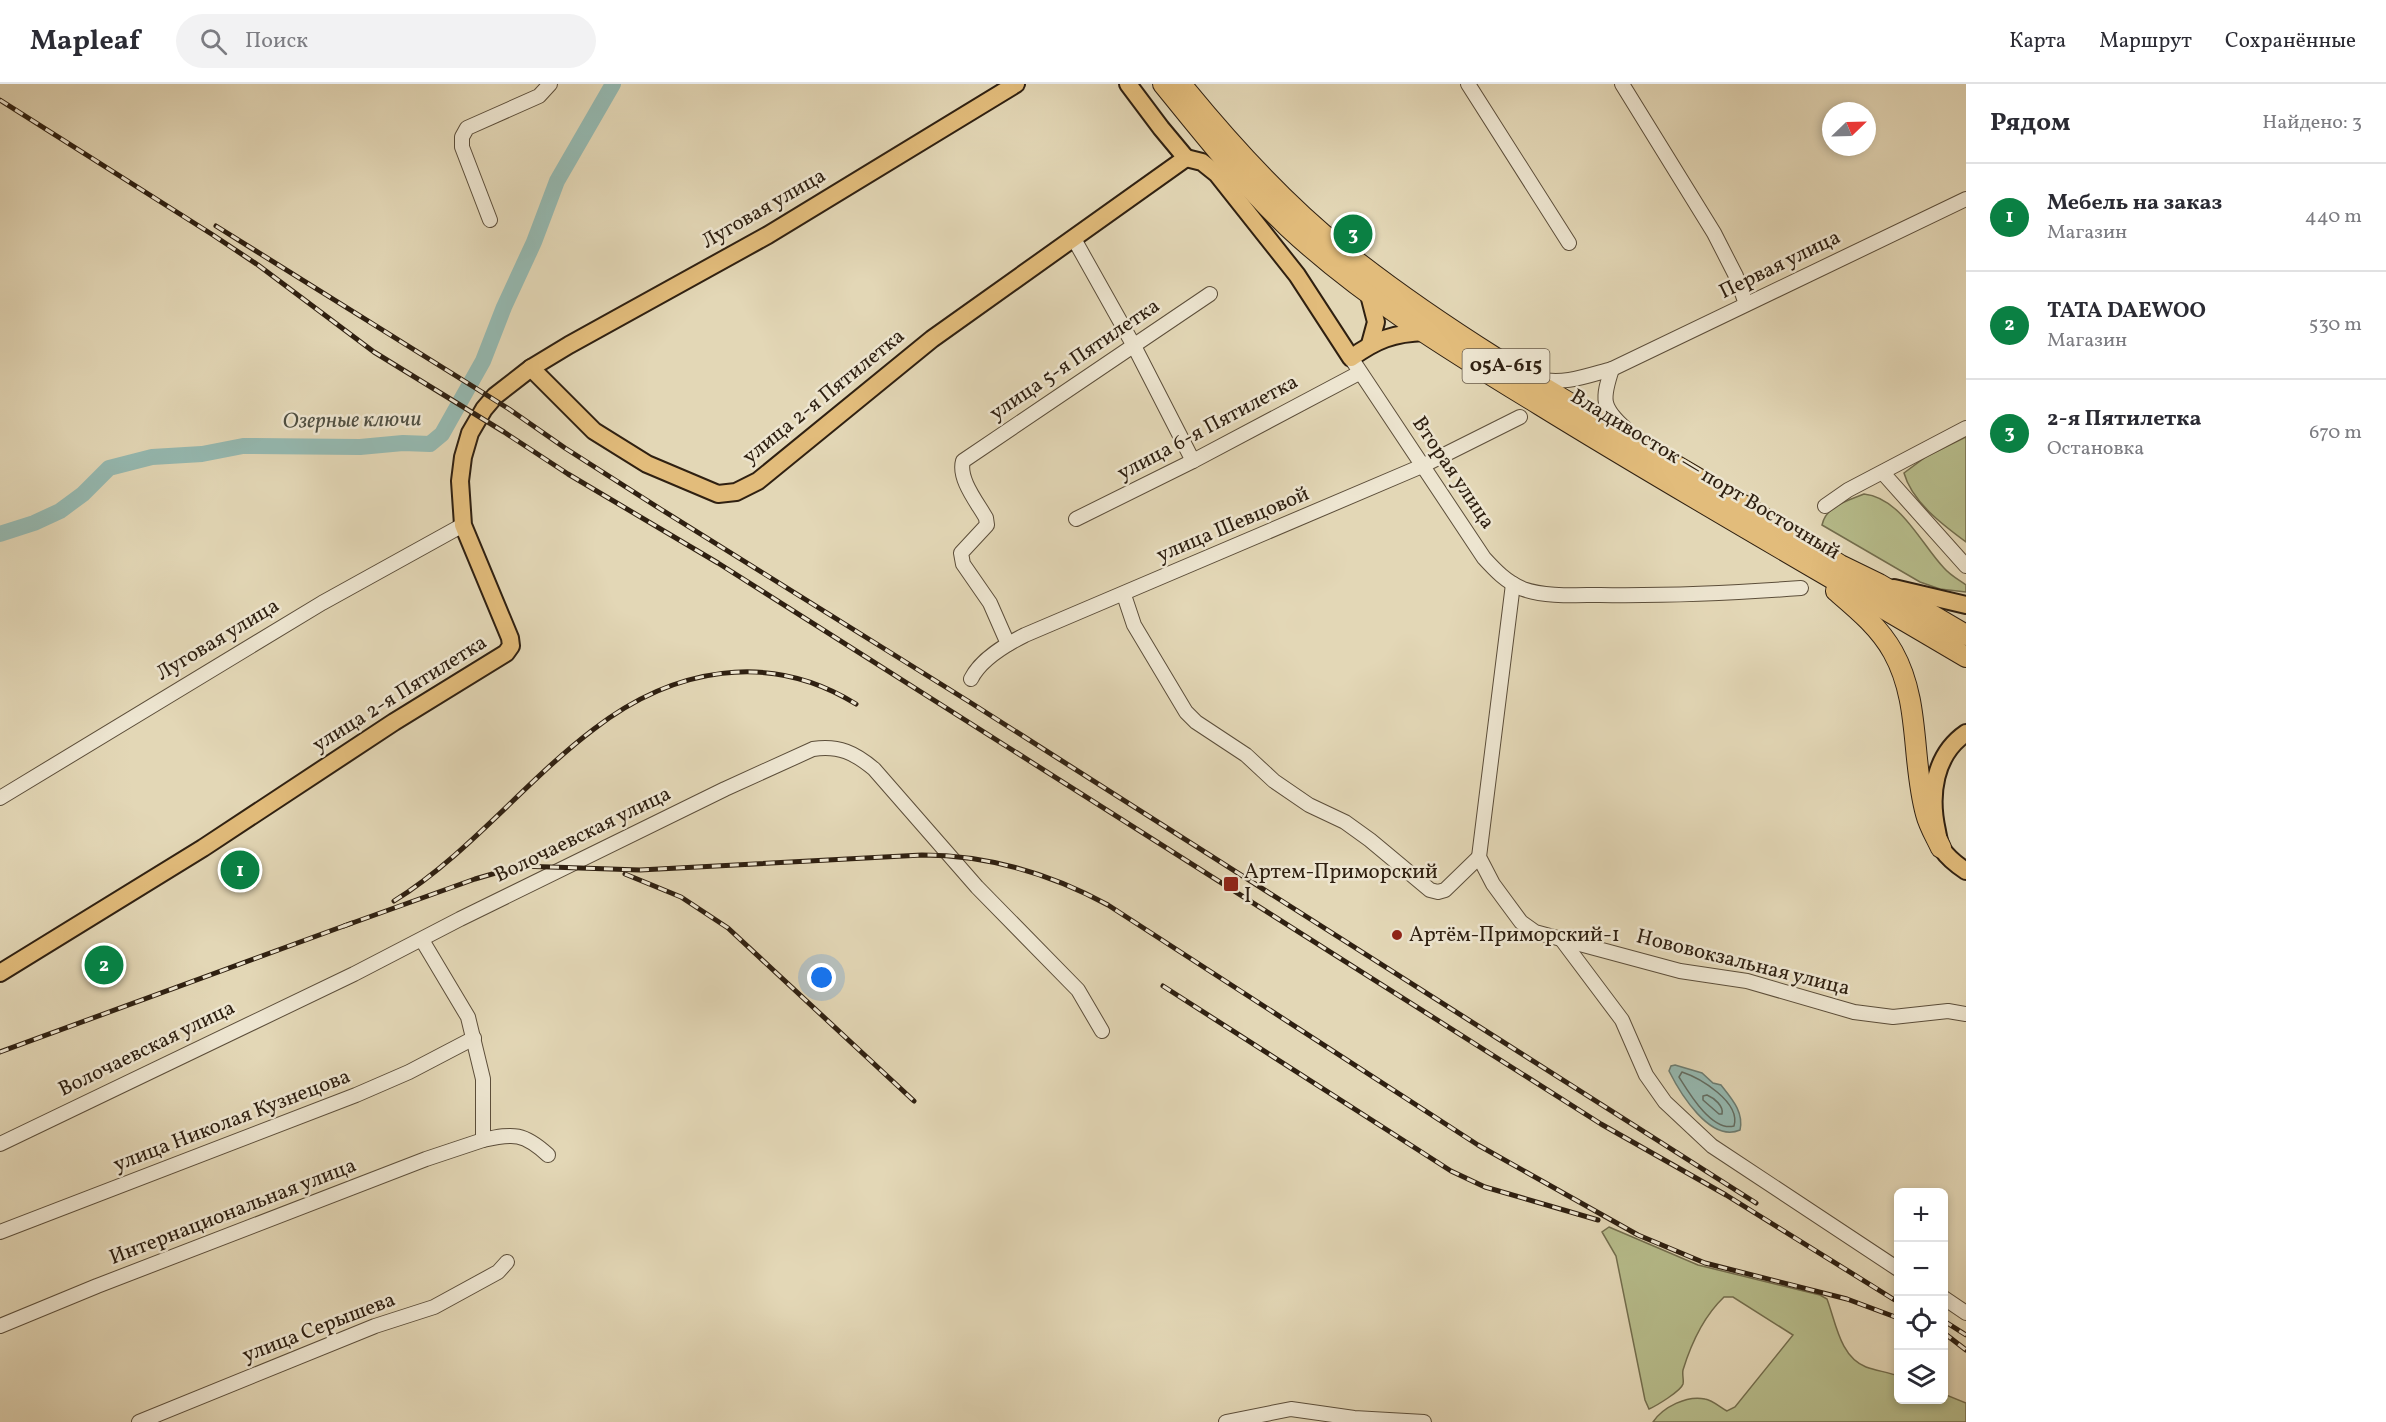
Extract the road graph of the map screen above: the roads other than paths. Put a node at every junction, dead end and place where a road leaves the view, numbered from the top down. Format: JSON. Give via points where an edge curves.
{"nodes":[{"id":1,"x":550,"y":84,"type":"edge"},
{"id":2,"x":1016,"y":84,"type":"edge"},
{"id":3,"x":1128,"y":84,"type":"edge"},
{"id":4,"x":1163,"y":84,"type":"edge"},
{"id":5,"x":1181,"y":84,"type":"edge"},
{"id":6,"x":1468,"y":84,"type":"edge"},
{"id":7,"x":1622,"y":84,"type":"edge"},
{"id":8,"x":1186,"y":158,"type":"junction"},
{"id":9,"x":1966,"y":199,"type":"edge"},
{"id":10,"x":490,"y":220,"type":"dead end"},
{"id":11,"x":1074,"y":239,"type":"junction"},
{"id":12,"x":1569,"y":243,"type":"dead end"},
{"id":13,"x":1368,"y":291,"type":"junction"},
{"id":14,"x":1210,"y":294,"type":"dead end"},
{"id":15,"x":1746,"y":304,"type":"junction"},
{"id":16,"x":1425,"y":332,"type":"junction"},
{"id":17,"x":1370,"y":344,"type":"junction"},
{"id":18,"x":1134,"y":346,"type":"junction"},
{"id":19,"x":1351,"y":358,"type":"junction"},
{"id":20,"x":531,"y":368,"type":"junction"},
{"id":21,"x":1612,"y":369,"type":"junction"},
{"id":22,"x":1359,"y":373,"type":"junction"},
{"id":23,"x":1525,"y":376,"type":"junction"},
{"id":24,"x":1520,"y":417,"type":"dead end"},
{"id":25,"x":1966,"y":428,"type":"edge"},
{"id":26,"x":1656,"y":456,"type":"junction"},
{"id":27,"x":1193,"y":461,"type":"junction"},
{"id":28,"x":1422,"y":466,"type":"junction"},
{"id":29,"x":1883,"y":473,"type":"junction"},
{"id":30,"x":1825,"y":506,"type":"dead end"},
{"id":31,"x":1076,"y":519,"type":"dead end"},
{"id":32,"x":463,"y":525,"type":"junction"},
{"id":33,"x":1966,"y":566,"type":"edge"},
{"id":34,"x":1817,"y":569,"type":"junction"},
{"id":35,"x":1513,"y":584,"type":"junction"},
{"id":36,"x":1879,"y":584,"type":"junction"},
{"id":37,"x":1801,"y":588,"type":"dead end"},
{"id":38,"x":1124,"y":595,"type":"junction"},
{"id":39,"x":1966,"y":605,"type":"edge"},
{"id":40,"x":1966,"y":635,"type":"edge"},
{"id":41,"x":1008,"y":644,"type":"junction"},
{"id":42,"x":1966,"y":657,"type":"edge"},
{"id":43,"x":971,"y":680,"type":"dead end"},
{"id":44,"x":1966,"y":733,"type":"edge"},
{"id":45,"x":0,"y":798,"type":"edge"},
{"id":46,"x":1941,"y":848,"type":"junction"},
{"id":47,"x":1479,"y":857,"type":"junction"},
{"id":48,"x":1966,"y":871,"type":"edge"},
{"id":49,"x":422,"y":940,"type":"junction"},
{"id":50,"x":1562,"y":940,"type":"junction"},
{"id":51,"x":0,"y":973,"type":"edge"},
{"id":52,"x":1966,"y":1014,"type":"edge"},
{"id":53,"x":1102,"y":1031,"type":"dead end"},
{"id":54,"x":474,"y":1038,"type":"junction"},
{"id":55,"x":483,"y":1140,"type":"junction"},
{"id":56,"x":0,"y":1144,"type":"edge"},
{"id":57,"x":548,"y":1155,"type":"dead end"},
{"id":58,"x":0,"y":1232,"type":"edge"},
{"id":59,"x":507,"y":1262,"type":"dead end"},
{"id":60,"x":1894,"y":1266,"type":"edge"},
{"id":61,"x":1948,"y":1302,"type":"edge"},
{"id":62,"x":1966,"y":1313,"type":"edge"},
{"id":63,"x":0,"y":1326,"type":"edge"},
{"id":64,"x":139,"y":1422,"type":"edge"},
{"id":65,"x":1226,"y":1422,"type":"edge"},
{"id":66,"x":1424,"y":1422,"type":"edge"}],
"edges":[{"from":1,"to":10,"type":"street","via":[[539,96],[467,128],[462,137],[462,147]]},
{"from":2,"to":20,"type":"main road","name":"Луговая улица","via":[[768,235]]},
{"from":3,"to":8,"type":"main road"},
{"from":4,"to":13,"type":"highway","name":"Владивосток — порт Восточный","number":"05А-615","via":[[1289,228]]},
{"from":5,"to":23,"type":"highway","name":"Владивосток — порт Восточный","number":"05А-615","via":[[1233,147],[1340,249],[1498,362]]},
{"from":6,"to":12,"type":"street"},
{"from":7,"to":15,"type":"street","via":[[1714,232]]},
{"from":8,"to":11,"type":"main road","name":"улица 2-я Пятилетка"},
{"from":8,"to":19,"type":"main road","name":"Вторая улица","via":[[1202,162],[1217,174],[1298,275]]},
{"from":9,"to":15,"type":"street","name":"Первая улица"},
{"from":11,"to":18,"type":"street"},
{"from":11,"to":20,"type":"main road","name":"улица 2-я Пятилетка","via":[[932,339],[758,481],[736,492],[718,495],[638,459],[594,431]]},
{"from":13,"to":16,"type":"highway","name":"Владивосток — порт Восточный","number":"05А-615"},
{"from":13,"to":17,"type":"main road","via":[[1376,322]]},
{"from":14,"to":18,"type":"street","name":"улица 5-я Пятилетка"},
{"from":15,"to":21,"type":"street","name":"Первая улица"},
{"from":16,"to":17,"type":"main road","via":[[1395,334]]},
{"from":16,"to":34,"type":"highway","name":"Владивосток — порт Восточный","number":"05А-615","via":[[1572,425]]},
{"from":17,"to":19,"type":"main road"},
{"from":18,"to":27,"type":"street"},
{"from":18,"to":41,"type":"street","name":"улица 5-я Пятилетка","via":[[963,460],[963,477],[987,525],[961,558],[990,603]]},
{"from":19,"to":22,"type":"street","name":"Вторая улица"},
{"from":20,"to":32,"type":"main road","name":"улица 2-я Пятилетка","via":[[495,396],[470,433],[460,481]]},
{"from":21,"to":23,"type":"street","name":"Первая улица","via":[[1571,381]]},
{"from":21,"to":26,"type":"street","via":[[1604,393],[1606,409]]},
{"from":22,"to":27,"type":"street","name":"улица 6-я Пятилетка"},
{"from":22,"to":28,"type":"street","name":"Вторая улица"},
{"from":23,"to":26,"type":"highway","name":"Владивосток — порт Восточный","number":"05А-615"},
{"from":24,"to":28,"type":"street","name":"улица Шевцовой"},
{"from":25,"to":29,"type":"street"},
{"from":26,"to":36,"type":"highway","name":"Владивосток — порт Восточный","number":"05А-615"},
{"from":27,"to":31,"type":"street","name":"улица 6-я Пятилетка"},
{"from":28,"to":35,"type":"street","name":"Вторая улица","via":[[1484,558]]},
{"from":28,"to":38,"type":"street","name":"улица Шевцовой"},
{"from":29,"to":30,"type":"street"},
{"from":29,"to":33,"type":"street"},
{"from":32,"to":45,"type":"street","name":"Луговая улица","via":[[322,603]]},
{"from":32,"to":51,"type":"main road","name":"улица 2-я Пятилетка","via":[[510,638],[511,646],[506,653],[393,722],[194,854]]},
{"from":34,"to":42,"type":"highway","name":"Владивосток — порт Восточный","number":"05А-615"},
{"from":34,"to":46,"type":"highway","via":[[1862,612],[1893,651],[1905,678],[1915,719],[1926,815]]},
{"from":35,"to":37,"type":"street","name":"Вторая улица","via":[[1536,592],[1657,596]]},
{"from":35,"to":47,"type":"street"},
{"from":36,"to":39,"type":"main road"},
{"from":36,"to":40,"type":"highway","name":"Владивосток — порт Восточный","number":"05А-615"},
{"from":38,"to":41,"type":"street","name":"улица Шевцовой"},
{"from":38,"to":47,"type":"street","via":[[1134,625],[1186,712],[1246,755],[1274,781],[1309,805],[1345,822],[1430,890],[1445,890]]},
{"from":41,"to":43,"type":"street","name":"улица Шевцовой","via":[[976,669]]},
{"from":44,"to":46,"type":"main road","via":[[1943,756],[1935,779],[1933,813]]},
{"from":46,"to":48,"type":"main road"},
{"from":47,"to":50,"type":"street","name":"Нововокзальная улица","via":[[1493,884],[1521,921],[1535,932]]},
{"from":49,"to":53,"type":"street","name":"Волочаевская улица","via":[[813,748],[844,749],[874,769],[977,887],[1078,990]]},
{"from":49,"to":54,"type":"street","via":[[468,1017]]},
{"from":49,"to":56,"type":"street","name":"Волочаевская улица"},
{"from":50,"to":52,"type":"street","name":"Нововокзальная улица","via":[[1680,971],[1747,981],[1854,1012],[1893,1017],[1948,1011]]},
{"from":50,"to":60,"type":"street","via":[[1622,1020],[1646,1075],[1665,1102],[1712,1146]]},
{"from":54,"to":55,"type":"street","via":[[483,1079]]},
{"from":54,"to":58,"type":"street","name":"улица Николая Кузнецова","via":[[356,1095]]},
{"from":55,"to":57,"type":"street","name":"Интернациональная улица","via":[[514,1134]]},
{"from":55,"to":63,"type":"street","name":"Интернациональная улица"},
{"from":59,"to":64,"type":"street","name":"улица Серышева","via":[[498,1272],[434,1307],[375,1326]]},
{"from":61,"to":62,"type":"street"},
{"from":65,"to":66,"type":"street","via":[[1291,1409]]}]}
